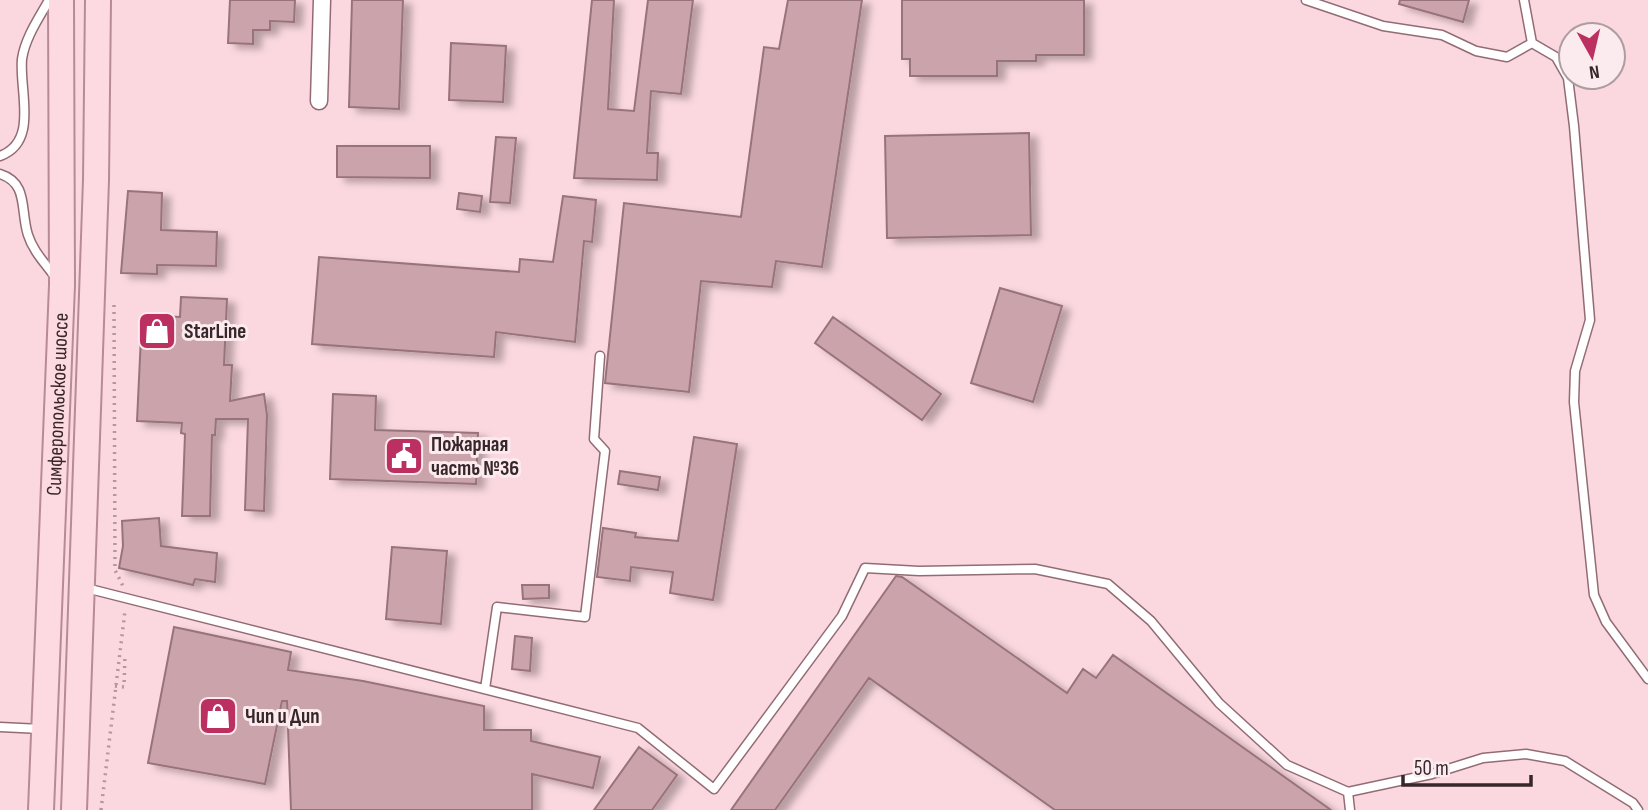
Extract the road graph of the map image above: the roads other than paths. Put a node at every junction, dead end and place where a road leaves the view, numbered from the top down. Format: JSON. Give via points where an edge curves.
{"nodes":[{"id":1,"x":49,"y":0,"type":"edge"},
{"id":2,"x":61,"y":0,"type":"edge"},
{"id":3,"x":98,"y":0,"type":"edge"},
{"id":4,"x":322,"y":0,"type":"edge"},
{"id":5,"x":1306,"y":0,"type":"edge"},
{"id":6,"x":1524,"y":0,"type":"edge"},
{"id":7,"x":1532,"y":43,"type":"junction"},
{"id":8,"x":318,"y":101,"type":"dead end"},
{"id":9,"x":0,"y":156,"type":"edge"},
{"id":10,"x":0,"y":174,"type":"edge"},
{"id":11,"x":62,"y":285,"type":"junction"},
{"id":12,"x":600,"y":356,"type":"dead end"},
{"id":13,"x":80,"y":587,"type":"junction"},
{"id":14,"x":1648,"y":678,"type":"edge"},
{"id":15,"x":485,"y":689,"type":"junction"},
{"id":16,"x":0,"y":727,"type":"edge"},
{"id":17,"x":44,"y":729,"type":"junction"},
{"id":18,"x":1348,"y":792,"type":"junction"},
{"id":19,"x":41,"y":810,"type":"edge"},
{"id":20,"x":74,"y":810,"type":"edge"},
{"id":21,"x":1350,"y":810,"type":"edge"},
{"id":22,"x":1638,"y":810,"type":"edge"}],
"edges":[{"from":1,"to":9,"type":"lane","via":[[22,59],[24,121],[20,141]]},
{"from":2,"to":11,"type":"main road","name":"Симферопольское шоссе"},
{"from":3,"to":13,"type":"main road","name":"Симферопольское шоссе"},
{"from":4,"to":8,"type":"street"},
{"from":5,"to":7,"type":"lane","via":[[1383,26],[1442,35],[1476,51],[1507,57]]},
{"from":6,"to":7,"type":"lane"},
{"from":7,"to":14,"type":"lane","via":[[1556,57],[1568,78],[1574,126],[1590,320],[1575,370],[1574,402],[1594,595],[1606,622]]},
{"from":10,"to":11,"type":"lane","via":[[19,187],[27,233]]},
{"from":11,"to":17,"type":"main road","name":"Симферопольское шоссе"},
{"from":12,"to":15,"type":"lane","via":[[594,439],[605,450],[584,617],[497,607]]},
{"from":13,"to":15,"type":"lane"},
{"from":13,"to":20,"type":"main road","name":"Симферопольское шоссе"},
{"from":15,"to":18,"type":"lane","via":[[639,728],[714,789],[842,616],[864,568],[1035,569],[1108,584],[1152,621],[1219,704],[1287,765]]},
{"from":16,"to":17,"type":"lane"},
{"from":17,"to":19,"type":"main road","name":"Симферопольское шоссе"},
{"from":18,"to":21,"type":"lane"},
{"from":18,"to":22,"type":"lane","via":[[1483,758],[1526,754],[1565,761]]}]}
